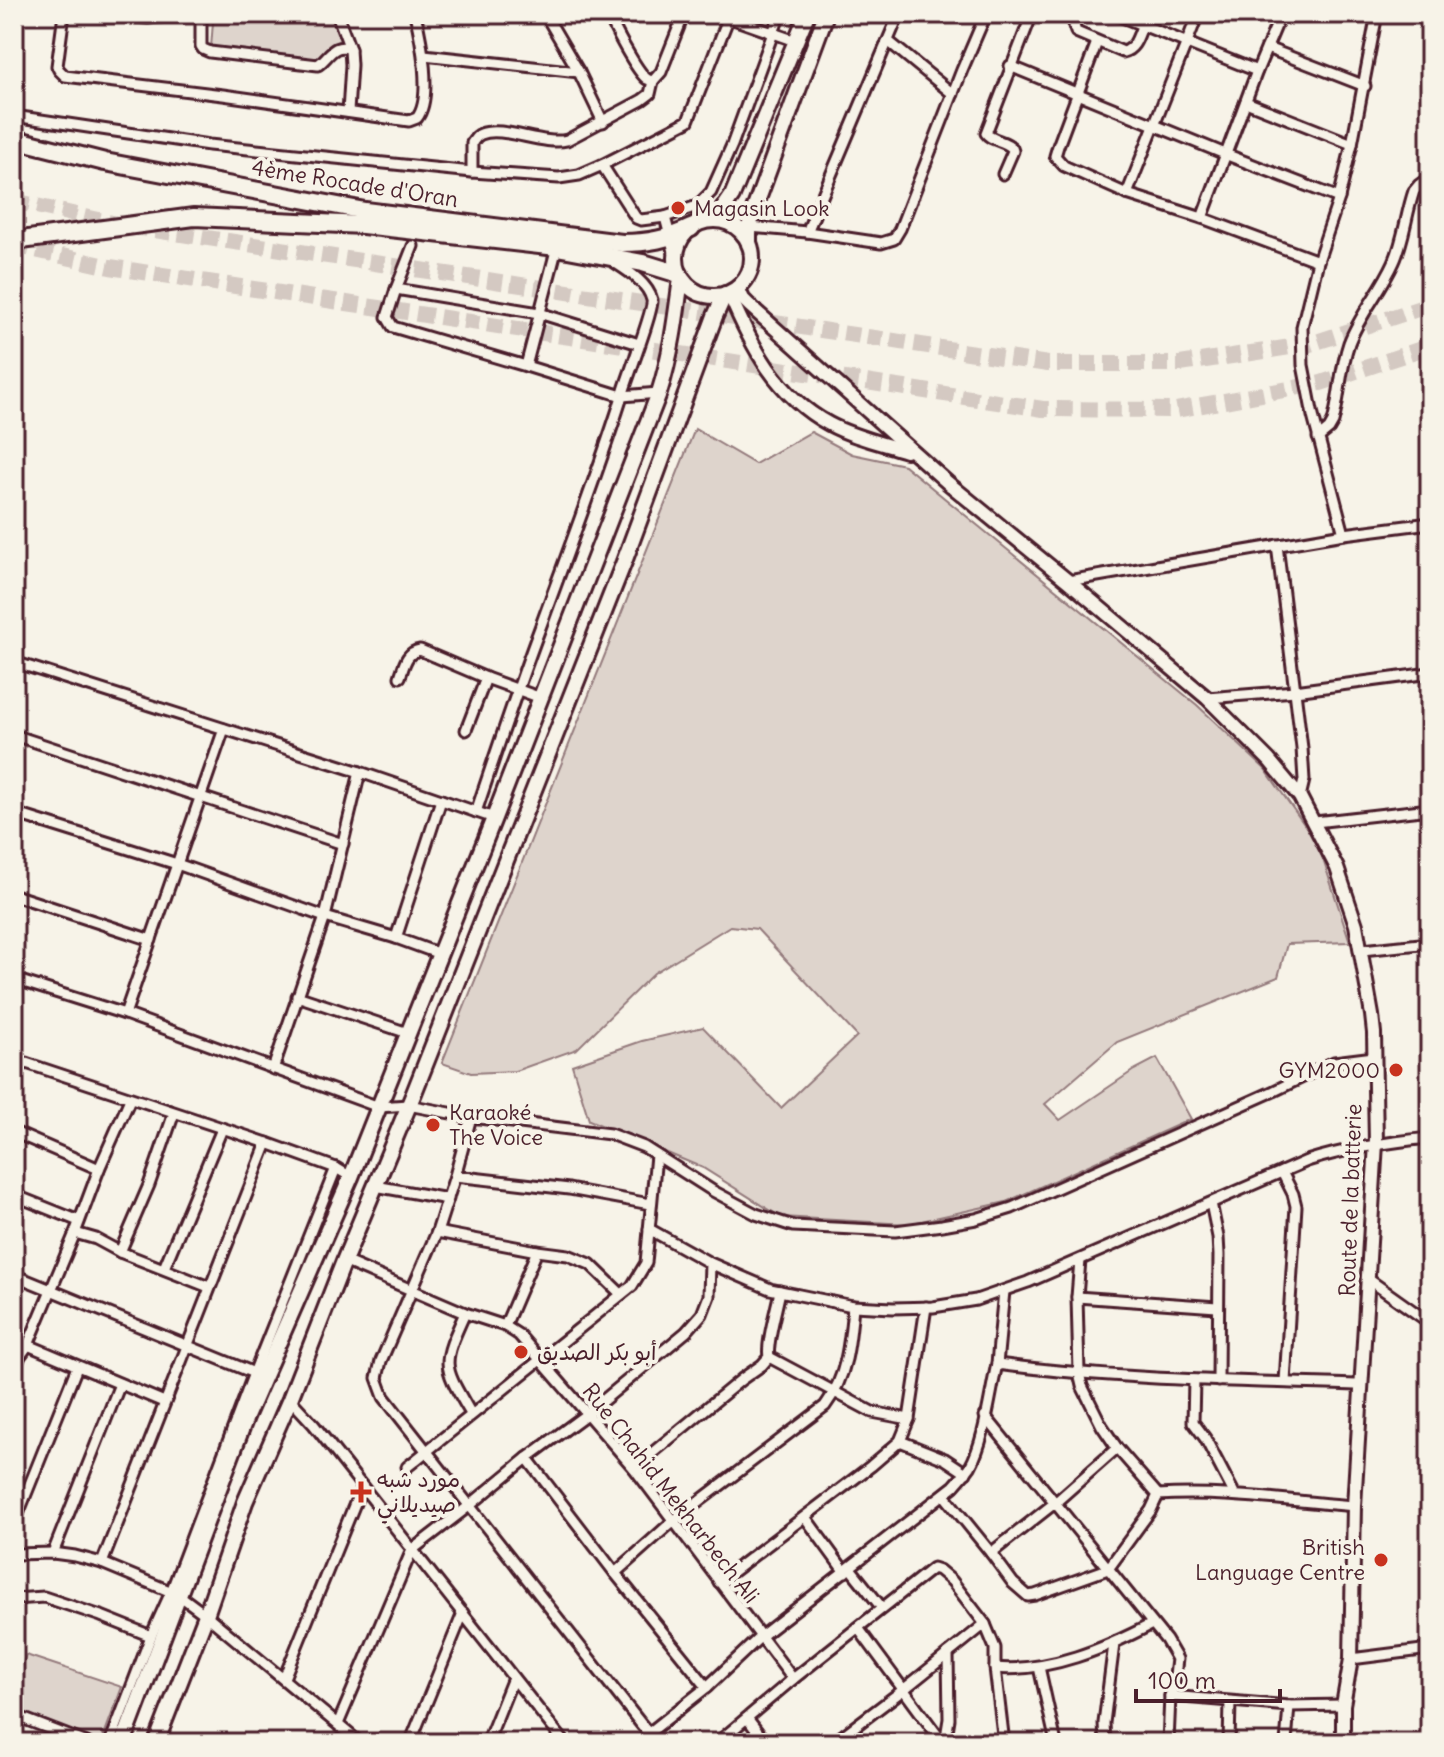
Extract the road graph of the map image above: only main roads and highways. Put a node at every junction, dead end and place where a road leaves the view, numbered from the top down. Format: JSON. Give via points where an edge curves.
{"nodes":[{"id":1,"x":807,"y":14,"type":"edge"},
{"id":2,"x":826,"y":14,"type":"edge"},
{"id":3,"x":14,"y":139,"type":"edge"},
{"id":4,"x":698,"y":225,"type":"junction"},
{"id":5,"x":14,"y":241,"type":"edge"},
{"id":6,"x":749,"y":244,"type":"junction"},
{"id":7,"x":678,"y":270,"type":"junction"},
{"id":8,"x":731,"y":292,"type":"junction"},
{"id":9,"x":913,"y":453,"type":"junction"},
{"id":10,"x":123,"y":1743,"type":"edge"},
{"id":11,"x":156,"y":1743,"type":"edge"},
{"id":12,"x":1343,"y":1743,"type":"edge"}],
"edges":[{"from":1,"to":4,"type":"main road","via":[[732,196],[721,212]]},
{"from":2,"to":6,"type":"main road","via":[[754,210]]},
{"from":3,"to":4,"type":"highway","name":"4ème Rocade d'Oran","via":[[105,162],[365,211],[622,243],[646,243]]},
{"from":4,"to":6,"type":"main road","via":[[726,222]]},
{"from":4,"to":7,"type":"main road","via":[[680,242]]},
{"from":5,"to":7,"type":"highway","name":"4ème Rocade d'Oran","via":[[194,217],[363,225],[557,247]]},
{"from":6,"to":8,"type":"main road","via":[[749,272]]},
{"from":7,"to":8,"type":"main road","via":[[701,294]]},
{"from":7,"to":10,"type":"main road","via":[[676,318],[659,393],[351,1177],[259,1375]]},
{"from":8,"to":9,"type":"main road","name":"Route de la batterie"},
{"from":8,"to":9,"type":"main road","via":[[739,318],[784,390],[830,424]]},
{"from":8,"to":11,"type":"main road","via":[[715,316],[624,562],[245,1502]]},
{"from":9,"to":12,"type":"main road","name":"Route de la batterie","via":[[1207,698],[1269,760],[1315,822],[1352,909],[1372,1015],[1376,1143]]}]}
